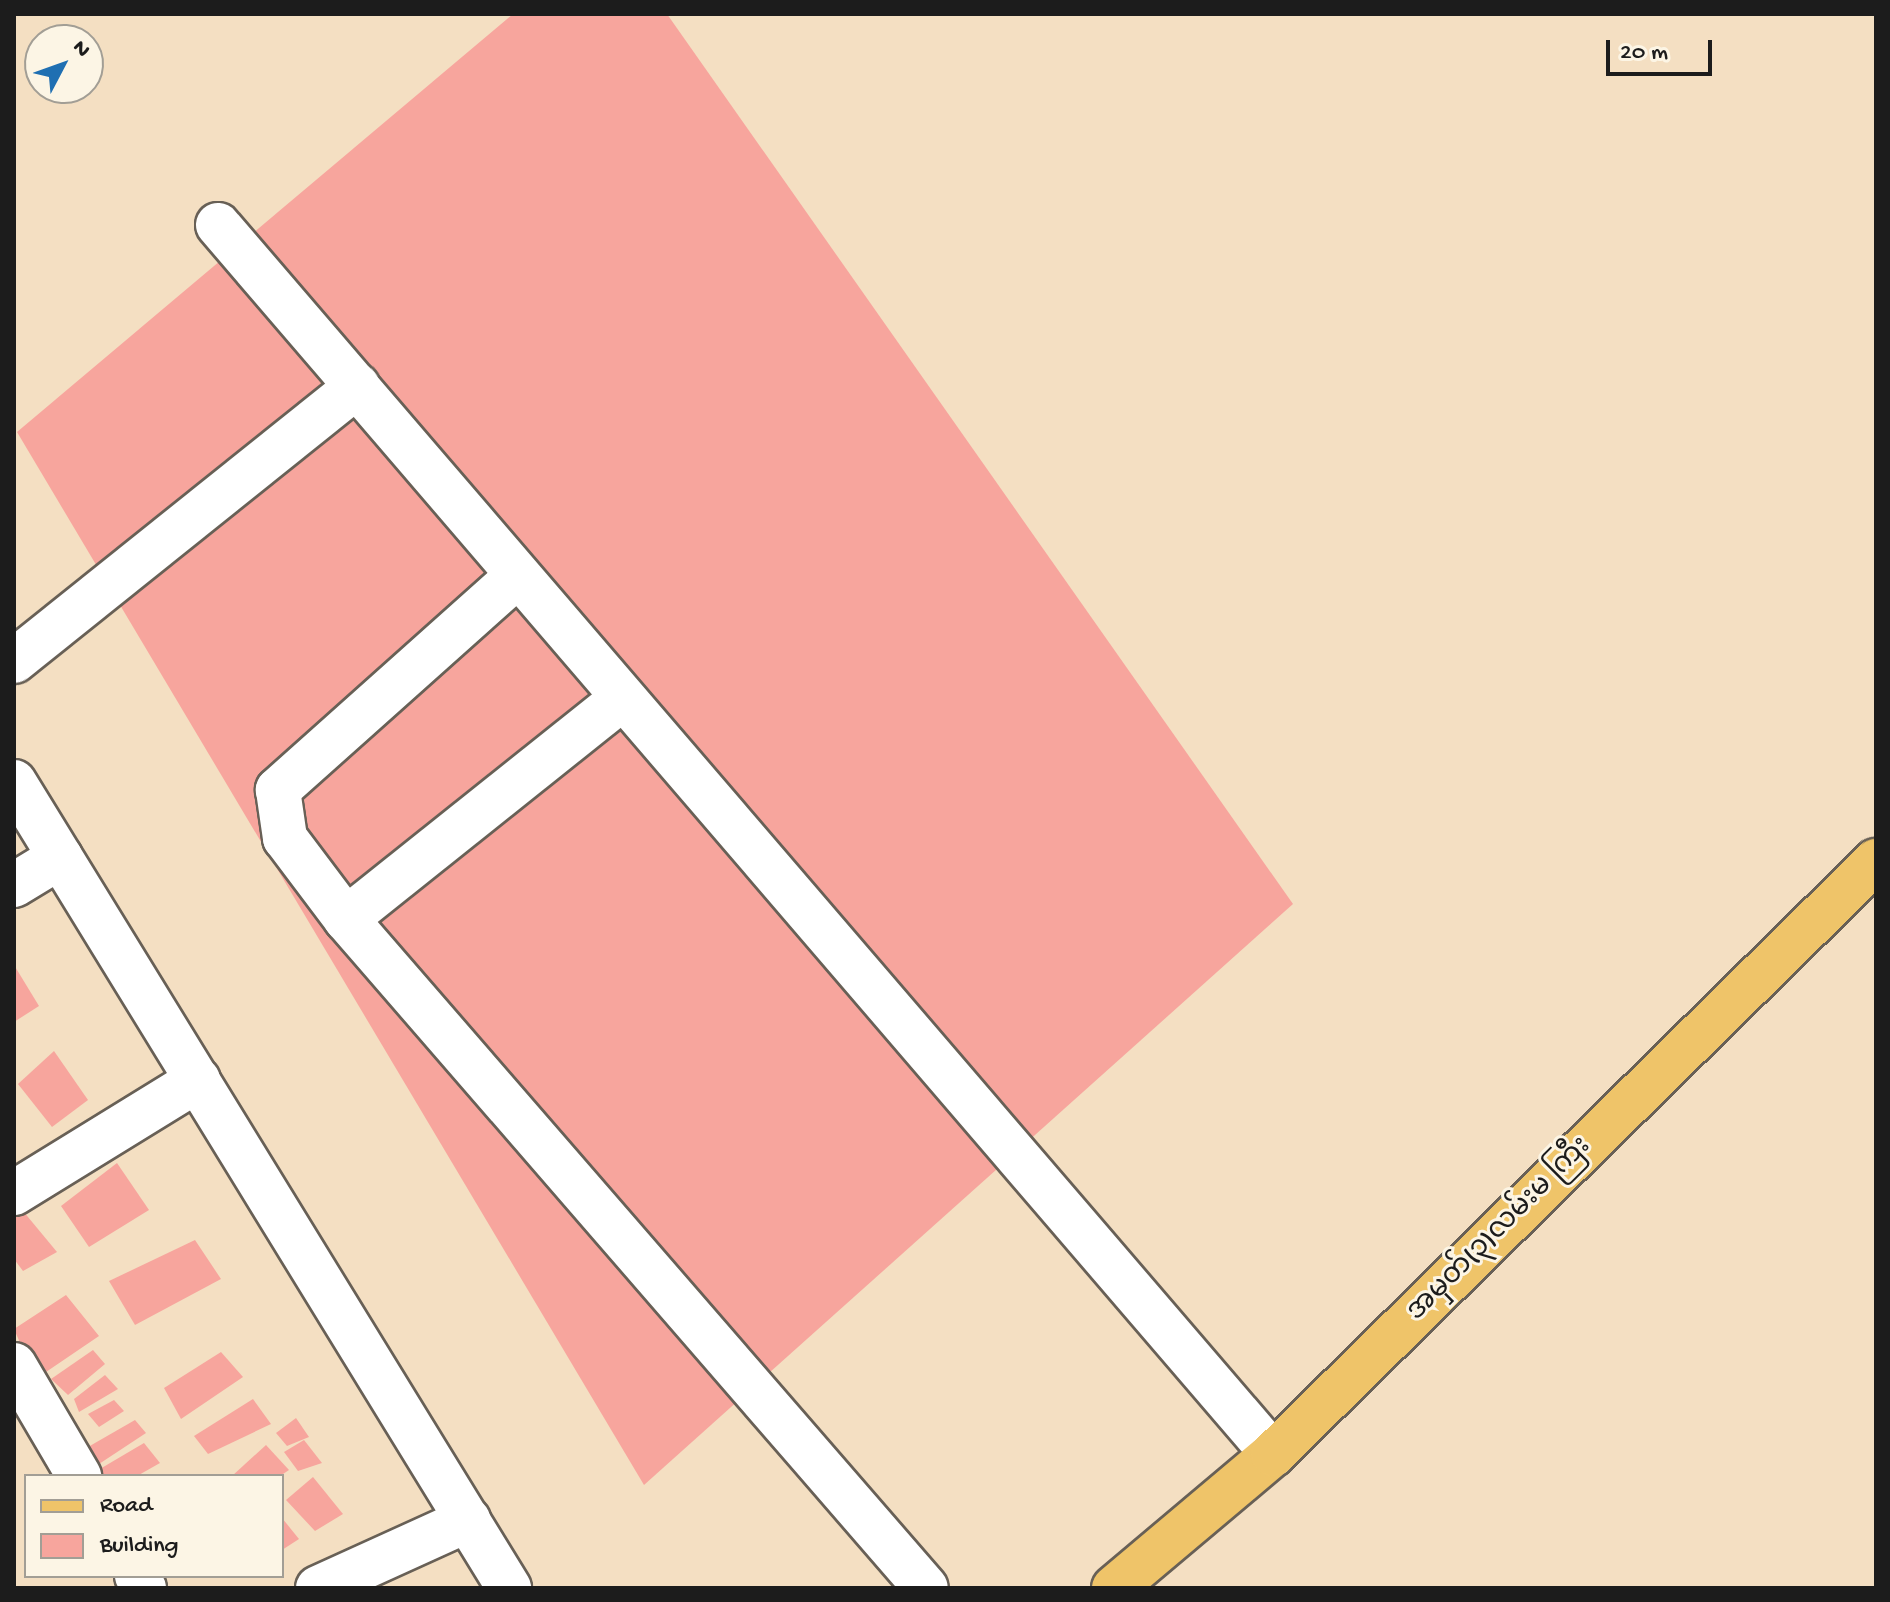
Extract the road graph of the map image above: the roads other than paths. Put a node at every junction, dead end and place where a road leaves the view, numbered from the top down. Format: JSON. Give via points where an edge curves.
{"nodes":[{"id":1,"x":218,"y":225,"type":"dead end"},
{"id":2,"x":357,"y":386,"type":"junction"},
{"id":3,"x":517,"y":576,"type":"junction"},
{"id":4,"x":14,"y":661,"type":"edge"},
{"id":5,"x":622,"y":699,"type":"junction"},
{"id":6,"x":14,"y":782,"type":"edge"},
{"id":7,"x":60,"y":857,"type":"junction"},
{"id":8,"x":1876,"y":861,"type":"edge"},
{"id":9,"x":14,"y":885,"type":"edge"},
{"id":10,"x":346,"y":919,"type":"junction"},
{"id":11,"x":198,"y":1080,"type":"junction"},
{"id":12,"x":14,"y":1193,"type":"edge"},
{"id":13,"x":14,"y":1365,"type":"edge"},
{"id":14,"x":1273,"y":1454,"type":"junction"},
{"id":15,"x":78,"y":1474,"type":"edge"},
{"id":16,"x":468,"y":1520,"type":"junction"},
{"id":17,"x":318,"y":1588,"type":"edge"},
{"id":18,"x":509,"y":1588,"type":"edge"},
{"id":19,"x":926,"y":1588,"type":"edge"},
{"id":20,"x":1114,"y":1588,"type":"edge"}],
"edges":[{"from":1,"to":2,"type":"street"},
{"from":2,"to":3,"type":"street"},
{"from":2,"to":4,"type":"street"},
{"from":3,"to":5,"type":"street"},
{"from":3,"to":10,"type":"street","via":[[278,790],[285,838]]},
{"from":5,"to":10,"type":"street"},
{"from":5,"to":14,"type":"street"},
{"from":6,"to":7,"type":"street"},
{"from":7,"to":9,"type":"street"},
{"from":7,"to":11,"type":"street"},
{"from":8,"to":14,"type":"main road","name":"အမှတ်(၃)လမ်းမ ကြီး"},
{"from":10,"to":19,"type":"street"},
{"from":11,"to":12,"type":"street"},
{"from":11,"to":16,"type":"street"},
{"from":13,"to":15,"type":"street"},
{"from":14,"to":20,"type":"main road","name":"အမှတ်(၃)လမ်းမ ကြီး"},
{"from":16,"to":17,"type":"street"},
{"from":16,"to":18,"type":"street"}]}
